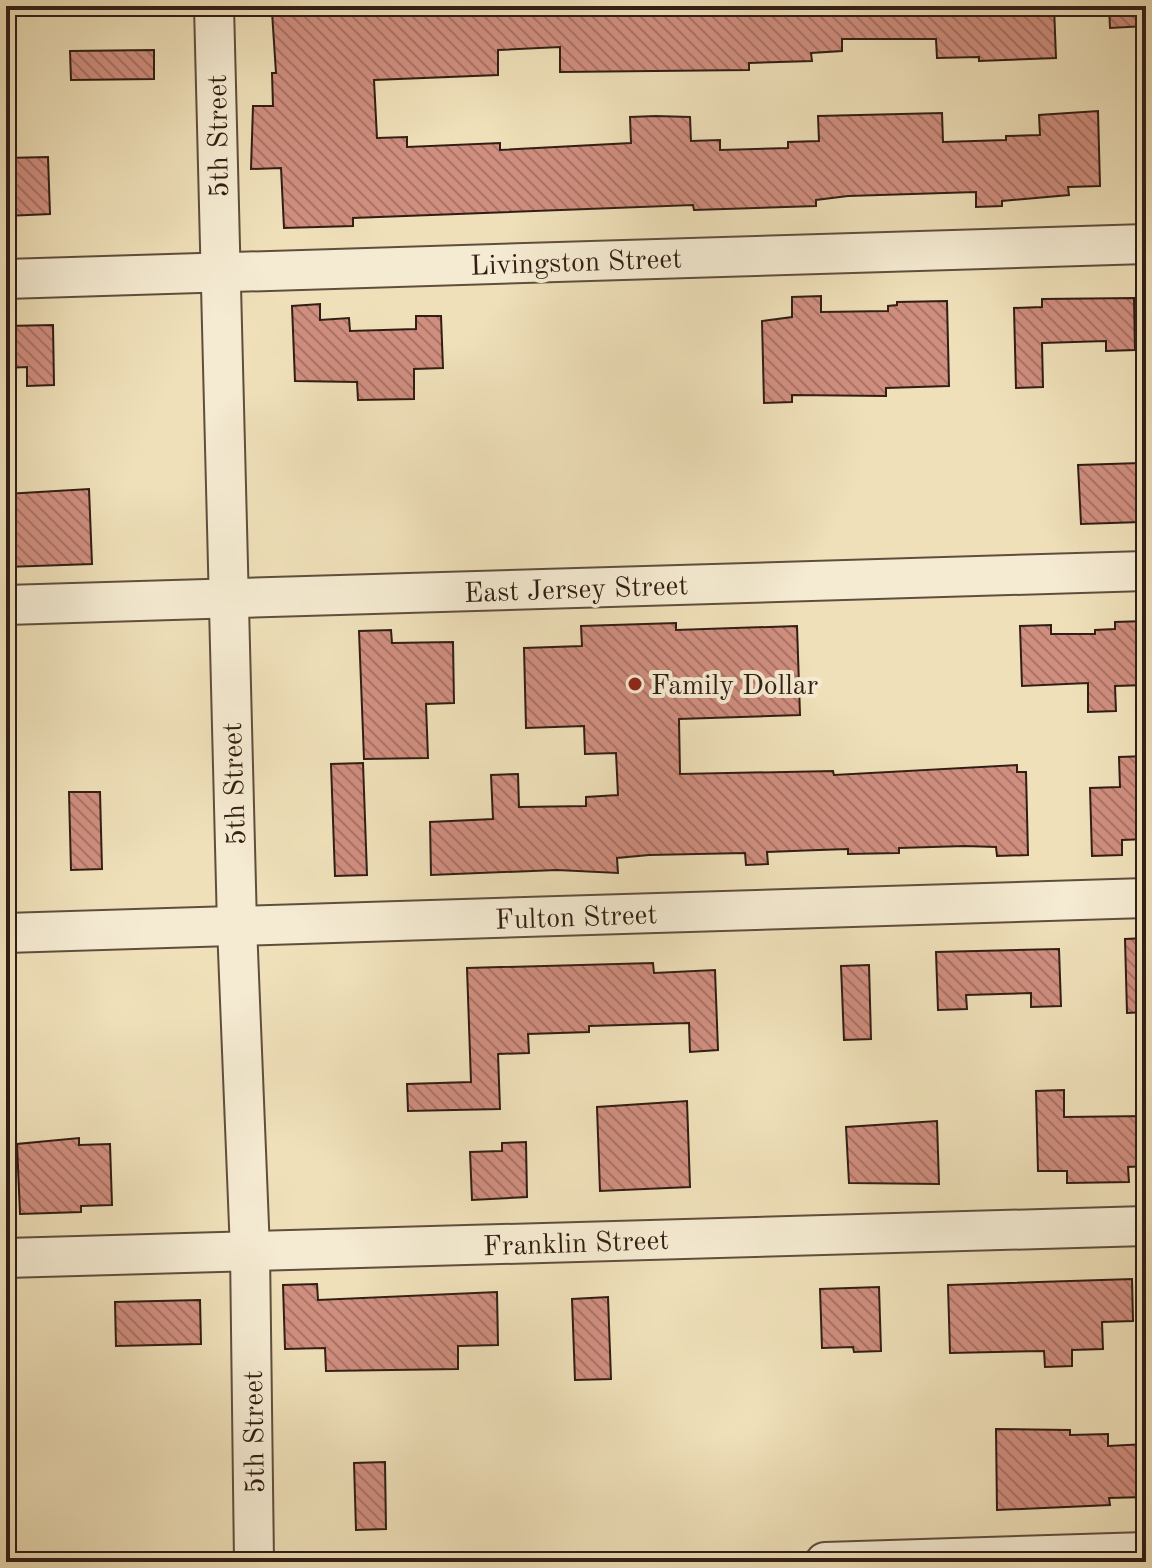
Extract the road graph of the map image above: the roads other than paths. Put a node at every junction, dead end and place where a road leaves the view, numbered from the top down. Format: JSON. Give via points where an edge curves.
{"nodes":[{"id":1,"x":214,"y":6,"type":"edge"},
{"id":2,"x":1146,"y":244,"type":"edge"},
{"id":3,"x":220,"y":272,"type":"junction"},
{"id":4,"x":6,"y":279,"type":"edge"},
{"id":5,"x":1146,"y":571,"type":"edge"},
{"id":6,"x":228,"y":599,"type":"junction"},
{"id":7,"x":6,"y":605,"type":"edge"},
{"id":8,"x":1146,"y":898,"type":"edge"},
{"id":9,"x":237,"y":926,"type":"junction"},
{"id":10,"x":6,"y":933,"type":"edge"},
{"id":11,"x":1146,"y":1226,"type":"edge"},
{"id":12,"x":250,"y":1251,"type":"junction"},
{"id":13,"x":6,"y":1258,"type":"edge"},
{"id":14,"x":1146,"y":1552,"type":"edge"},
{"id":15,"x":254,"y":1562,"type":"edge"},
{"id":16,"x":825,"y":1562,"type":"edge"}],
"edges":[{"from":1,"to":3,"type":"street","name":"5th Street"},
{"from":2,"to":3,"type":"street","name":"Livingston Street"},
{"from":3,"to":4,"type":"street","name":"Livingston Street"},
{"from":3,"to":6,"type":"street","name":"5th Street"},
{"from":5,"to":6,"type":"street","name":"East Jersey Street"},
{"from":6,"to":7,"type":"street","name":"East Jersey Street"},
{"from":6,"to":9,"type":"street","name":"5th Street"},
{"from":8,"to":9,"type":"street","name":"Fulton Street"},
{"from":9,"to":10,"type":"street","name":"Fulton Street"},
{"from":9,"to":12,"type":"street","name":"5th Street"},
{"from":11,"to":12,"type":"street","name":"Franklin Street"},
{"from":12,"to":13,"type":"street","name":"Franklin Street"},
{"from":12,"to":15,"type":"street","name":"5th Street"},
{"from":14,"to":16,"type":"street"}]}
